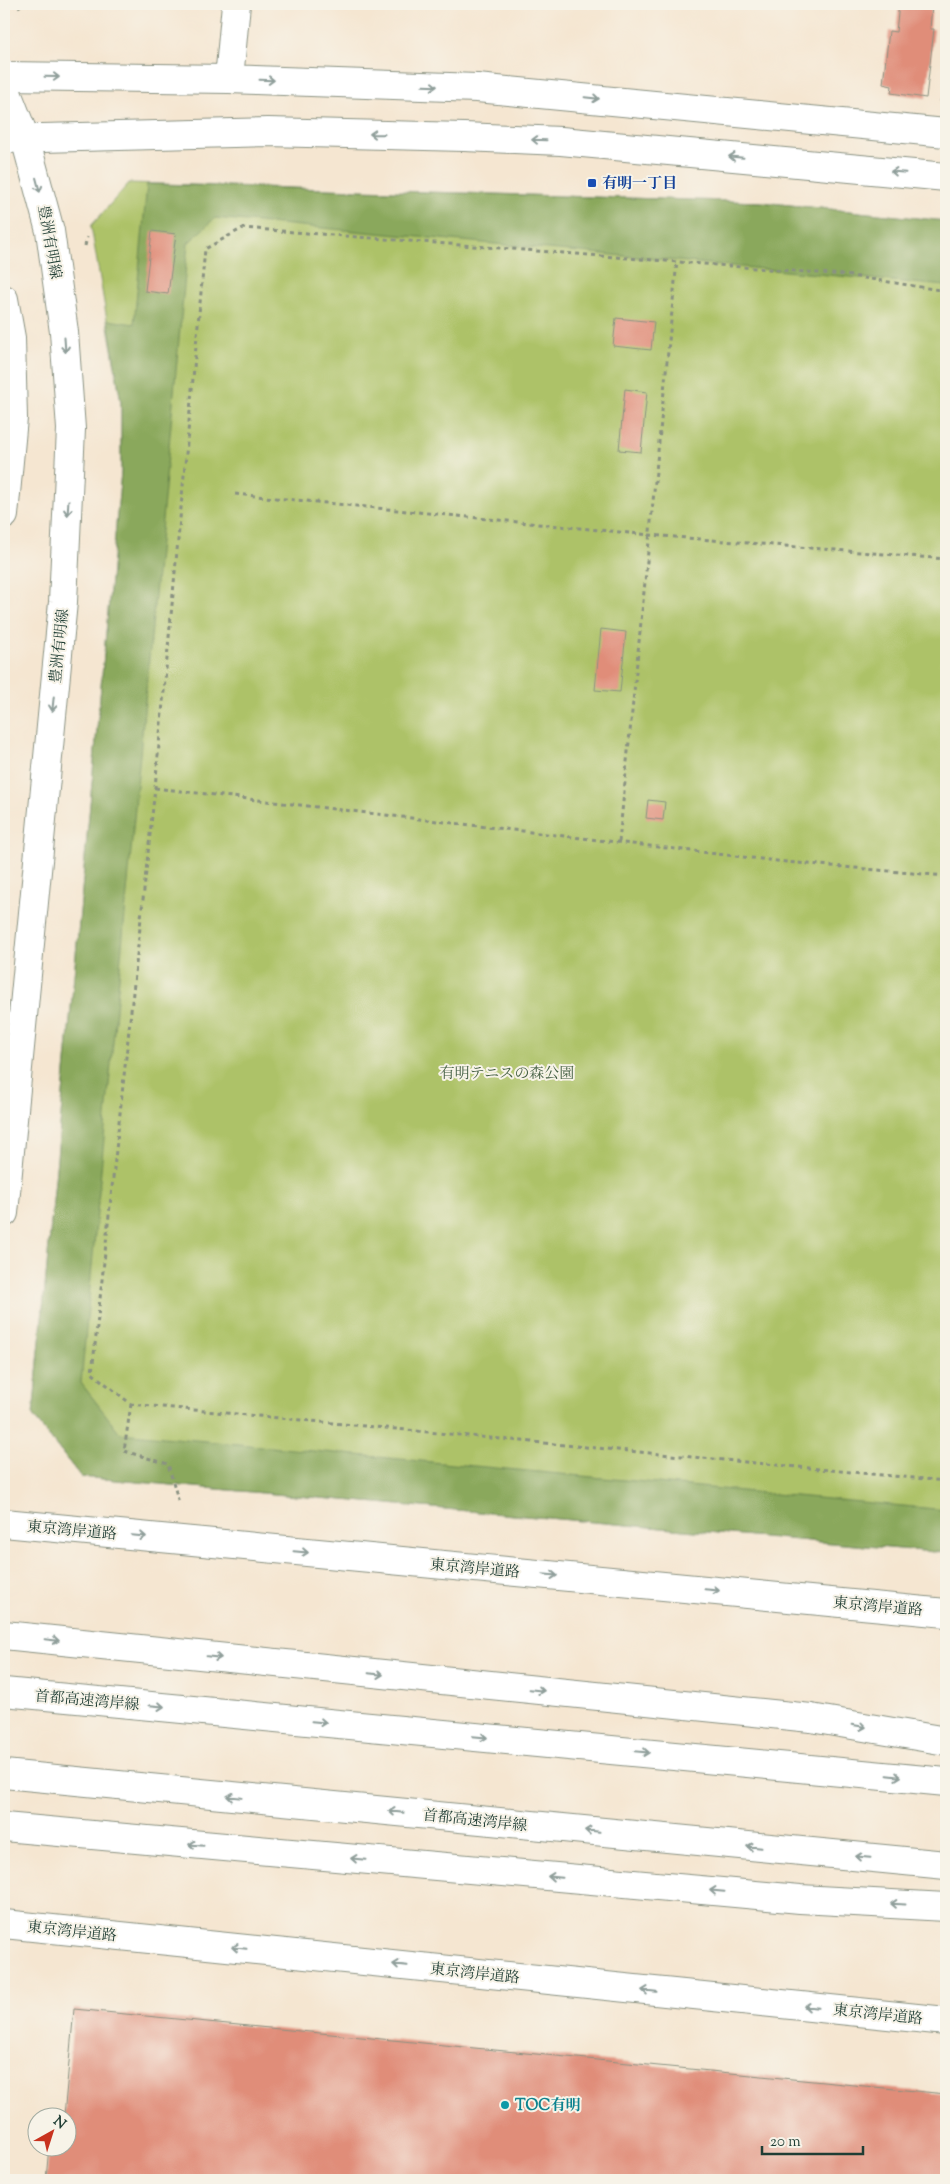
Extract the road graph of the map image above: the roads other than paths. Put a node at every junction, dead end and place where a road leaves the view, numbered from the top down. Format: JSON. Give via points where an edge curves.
{"nodes":[{"id":1,"x":236,"y":4,"type":"edge"},
{"id":2,"x":4,"y":76,"type":"edge"},
{"id":3,"x":229,"y":79,"type":"junction"},
{"id":4,"x":4,"y":85,"type":"edge"},
{"id":5,"x":946,"y":133,"type":"edge"},
{"id":6,"x":15,"y":139,"type":"edge"},
{"id":7,"x":946,"y":177,"type":"edge"},
{"id":8,"x":4,"y":298,"type":"edge"},
{"id":9,"x":4,"y":515,"type":"edge"},
{"id":10,"x":4,"y":1212,"type":"edge"},
{"id":11,"x":4,"y":1523,"type":"edge"},
{"id":12,"x":946,"y":1613,"type":"edge"},
{"id":13,"x":4,"y":1636,"type":"edge"},
{"id":14,"x":4,"y":1692,"type":"edge"},
{"id":15,"x":946,"y":1741,"type":"edge"},
{"id":16,"x":4,"y":1774,"type":"edge"},
{"id":17,"x":946,"y":1782,"type":"edge"},
{"id":18,"x":4,"y":1828,"type":"edge"},
{"id":19,"x":946,"y":1866,"type":"edge"},
{"id":20,"x":946,"y":1907,"type":"edge"},
{"id":21,"x":4,"y":1924,"type":"edge"},
{"id":22,"x":946,"y":2021,"type":"edge"}],
"edges":[{"from":1,"to":3,"type":"main road"},
{"from":2,"to":3,"type":"main road","one_way":true},
{"from":3,"to":5,"type":"main road","one_way":true,"via":[[477,88]]},
{"from":4,"to":6,"type":"main road","name":"豊洲有明線"},
{"from":7,"to":6,"type":"main road","one_way":true,"via":[[561,141],[474,137],[268,132]]},
{"from":6,"to":10,"type":"main road","name":"豊洲有明線","one_way":true,"via":[[50,231],[64,332],[71,429],[63,602]]},
{"from":8,"to":9,"type":"main road","via":[[10,338],[13,418]]},
{"from":11,"to":12,"type":"main road","name":"東京湾岸道路","one_way":true},
{"from":13,"to":15,"type":"main road","one_way":true,"via":[[811,1718]]},
{"from":14,"to":17,"type":"main road","name":"首都高速湾岸線","one_way":true},
{"from":19,"to":16,"type":"main road","name":"首都高速湾岸線","one_way":true},
{"from":20,"to":18,"type":"main road","one_way":true,"via":[[800,1899]]},
{"from":22,"to":21,"type":"main road","name":"東京湾岸道路","one_way":true}]}
